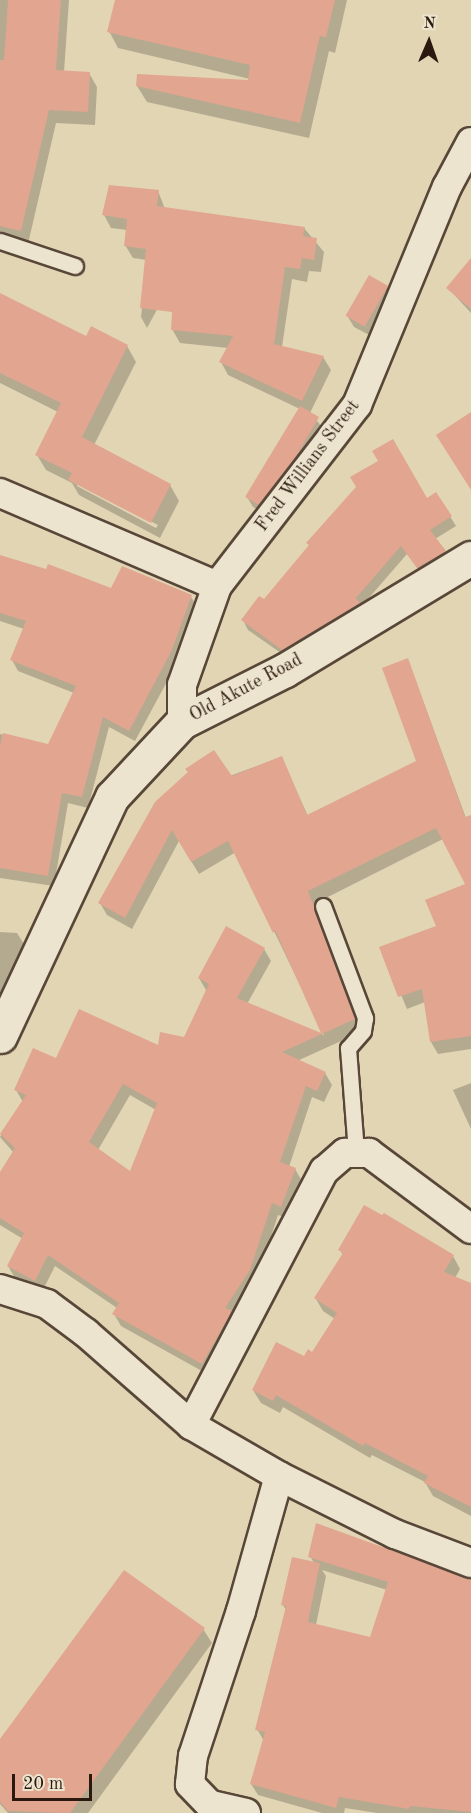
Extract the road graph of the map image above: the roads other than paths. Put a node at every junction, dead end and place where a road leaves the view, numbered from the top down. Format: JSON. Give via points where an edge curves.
{"nodes":[{"id":1,"x":471,"y":142,"type":"edge"},
{"id":2,"x":0,"y":241,"type":"edge"},
{"id":3,"x":75,"y":266,"type":"dead end"},
{"id":4,"x":0,"y":493,"type":"edge"},
{"id":5,"x":471,"y":558,"type":"edge"},
{"id":6,"x":217,"y":586,"type":"junction"},
{"id":7,"x":182,"y":722,"type":"junction"},
{"id":8,"x":323,"y":906,"type":"dead end"},
{"id":9,"x":0,"y":1036,"type":"edge"},
{"id":10,"x":356,"y":1153,"type":"junction"},
{"id":11,"x":471,"y":1229,"type":"edge"},
{"id":12,"x":0,"y":1289,"type":"edge"},
{"id":13,"x":191,"y":1425,"type":"junction"},
{"id":14,"x":279,"y":1476,"type":"junction"},
{"id":15,"x":471,"y":1563,"type":"edge"},
{"id":16,"x":246,"y":1813,"type":"edge"}],
"edges":[{"from":1,"to":6,"type":"street","name":"Fred Willians Street","via":[[447,187],[357,405]]},
{"from":2,"to":3,"type":"lane"},
{"from":4,"to":6,"type":"street"},
{"from":5,"to":7,"type":"street","name":"Old Akute Road","via":[[285,670]]},
{"from":6,"to":7,"type":"street","name":"Fred Willians Street","via":[[182,685]]},
{"from":7,"to":9,"type":"street","name":"Old Akute Road","via":[[112,797]]},
{"from":8,"to":10,"type":"lane","via":[[365,1018],[363,1031],[348,1048]]},
{"from":10,"to":11,"type":"street","via":[[369,1153]]},
{"from":10,"to":13,"type":"street","via":[[345,1153],[324,1171]]},
{"from":12,"to":13,"type":"street","via":[[47,1304]]},
{"from":13,"to":14,"type":"street"},
{"from":14,"to":15,"type":"street","via":[[395,1534]]},
{"from":14,"to":16,"type":"street","via":[[241,1611],[193,1756],[190,1784],[210,1805]]}]}
